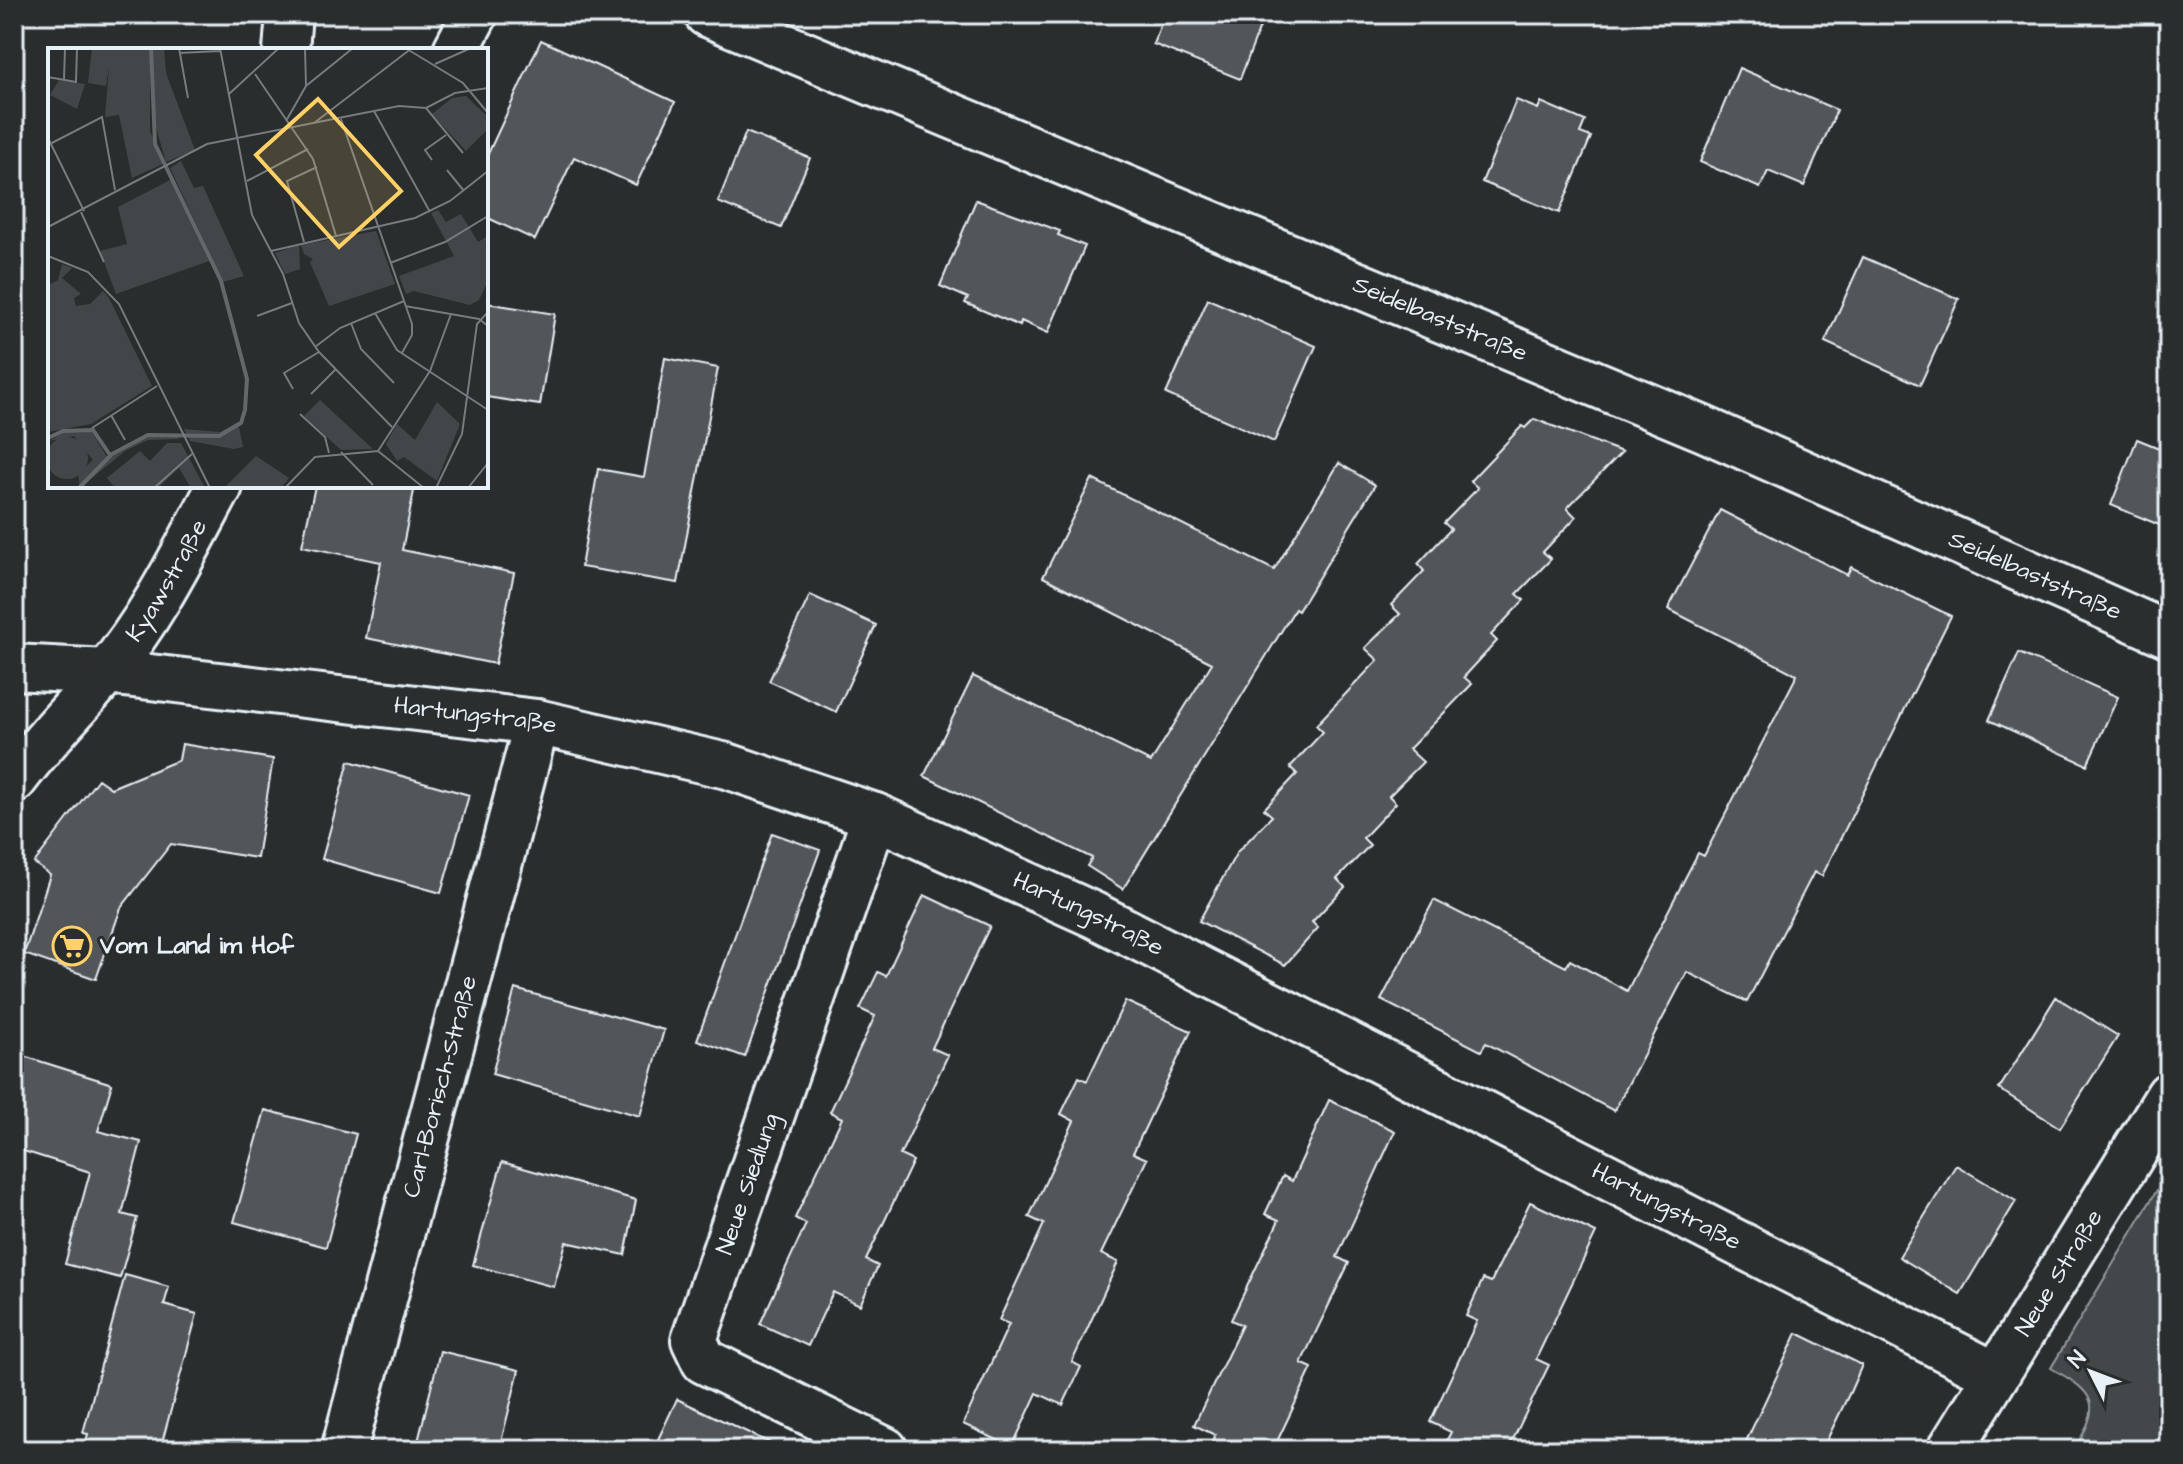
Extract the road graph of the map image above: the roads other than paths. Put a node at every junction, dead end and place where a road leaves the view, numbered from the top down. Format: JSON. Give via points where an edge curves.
{"nodes":[{"id":1,"x":289,"y":14,"type":"edge"},
{"id":2,"x":475,"y":14,"type":"edge"},
{"id":3,"x":707,"y":14,"type":"edge"},
{"id":4,"x":286,"y":48,"type":"edge"},
{"id":5,"x":457,"y":48,"type":"edge"},
{"id":6,"x":219,"y":488,"type":"edge"},
{"id":7,"x":2169,"y":635,"type":"edge"},
{"id":8,"x":14,"y":667,"type":"edge"},
{"id":9,"x":107,"y":672,"type":"junction"},
{"id":10,"x":537,"y":722,"type":"junction"},
{"id":11,"x":14,"y":780,"type":"edge"},
{"id":12,"x":875,"y":816,"type":"junction"},
{"id":13,"x":2169,"y":1095,"type":"edge"},
{"id":14,"x":1996,"y":1375,"type":"junction"},
{"id":15,"x":344,"y":1450,"type":"edge"},
{"id":16,"x":885,"y":1450,"type":"edge"},
{"id":17,"x":1950,"y":1450,"type":"edge"}],
"edges":[{"from":1,"to":4,"type":"street"},
{"from":2,"to":5,"type":"street"},
{"from":3,"to":7,"type":"street","name":"Seidelbaststraße","via":[[1704,429]]},
{"from":6,"to":9,"type":"street","name":"Kyawstraße","via":[[161,597]]},
{"from":8,"to":9,"type":"street","name":"Hartungstraße"},
{"from":9,"to":10,"type":"street","name":"Hartungstraße"},
{"from":9,"to":11,"type":"street","name":"Kyawstraße"},
{"from":10,"to":12,"type":"street","name":"Hartungstraße","via":[[727,766]]},
{"from":10,"to":15,"type":"street","name":"Carl-Borisch-Straße"},
{"from":12,"to":14,"type":"street","name":"Hartungstraße","via":[[1104,919]]},
{"from":12,"to":16,"type":"street","name":"Neue Siedlung","via":[[694,1340],[704,1361]]},
{"from":13,"to":14,"type":"street","name":"Neue Straße"},
{"from":14,"to":17,"type":"street","name":"Neue Straße"}]}
